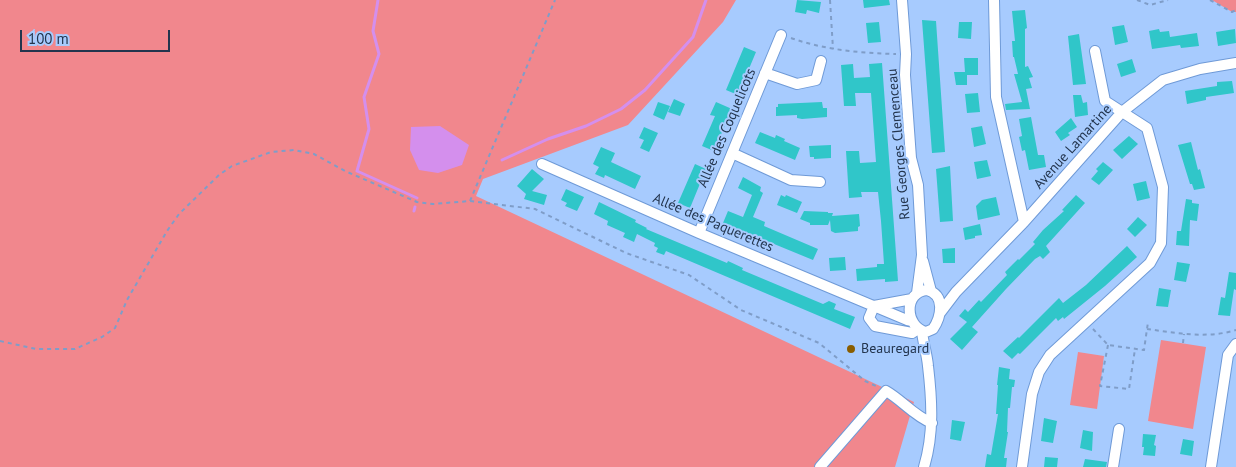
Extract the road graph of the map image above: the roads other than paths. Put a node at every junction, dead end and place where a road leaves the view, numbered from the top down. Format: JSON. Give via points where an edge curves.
{"nodes":[{"id":1,"x":902,"y":0,"type":"edge"},
{"id":2,"x":994,"y":0,"type":"edge"},
{"id":3,"x":781,"y":35,"type":"road end"},
{"id":4,"x":1095,"y":51,"type":"dead end"},
{"id":5,"x":821,"y":61,"type":"dead end"},
{"id":6,"x":1236,"y":63,"type":"edge"},
{"id":7,"x":766,"y":73,"type":"junction"},
{"id":8,"x":1122,"y":112,"type":"junction"},
{"id":9,"x":732,"y":153,"type":"junction"},
{"id":10,"x":542,"y":164,"type":"dead end"},
{"id":11,"x":820,"y":182,"type":"dead end"},
{"id":12,"x":1024,"y":222,"type":"junction"},
{"id":13,"x":699,"y":233,"type":"junction"},
{"id":14,"x":922,"y":255,"type":"junction"},
{"id":15,"x":956,"y":292,"type":"junction"},
{"id":16,"x":934,"y":293,"type":"junction"},
{"id":17,"x":914,"y":296,"type":"junction"},
{"id":18,"x":874,"y":306,"type":"junction"},
{"id":19,"x":940,"y":313,"type":"junction"},
{"id":20,"x":921,"y":328,"type":"junction"},
{"id":21,"x":1236,"y":344,"type":"edge"},
{"id":22,"x":932,"y":423,"type":"junction"},
{"id":23,"x":1119,"y":430,"type":"dead end"},
{"id":24,"x":820,"y":467,"type":"edge"},
{"id":25,"x":924,"y":467,"type":"edge"},
{"id":26,"x":1022,"y":467,"type":"edge"},
{"id":27,"x":1113,"y":467,"type":"edge"},
{"id":28,"x":1211,"y":467,"type":"edge"}],
"edges":[{"from":1,"to":14,"type":"street","name":"Rue Georges Clemenceau","via":[[905,75],[912,158],[918,185]]},
{"from":2,"to":12,"type":"street","via":[[996,97]]},
{"from":3,"to":7,"type":"street","name":"Allée des Coquelicots"},
{"from":4,"to":8,"type":"street","via":[[1106,101]]},
{"from":5,"to":7,"type":"street","via":[[816,80],[797,84]]},
{"from":6,"to":8,"type":"street","name":"Avenue Lamartine","via":[[1163,80]]},
{"from":7,"to":9,"type":"street","name":"Allée des Coquelicots"},
{"from":8,"to":12,"type":"street","name":"Avenue Lamartine"},
{"from":8,"to":26,"type":"street","via":[[1147,128],[1164,187],[1161,243],[1150,263],[1050,355],[1039,372],[1032,394]]},
{"from":9,"to":11,"type":"street","via":[[790,180]]},
{"from":9,"to":13,"type":"street","name":"Allée des Coquelicots"},
{"from":10,"to":13,"type":"street","name":"Allée des Paquerettes"},
{"from":12,"to":15,"type":"street","name":"Avenue Lamartine"},
{"from":13,"to":18,"type":"street","name":"Allée des Paquerettes"},
{"from":14,"to":16,"type":"street","name":"Rue Georges Clemenceau"},
{"from":14,"to":17,"type":"street","name":"Rue Georges Clemenceau"},
{"from":15,"to":16,"type":"street"},
{"from":15,"to":19,"type":"street","name":"Avenue Lamartine"},
{"from":16,"to":17,"type":"street","via":[[920,291]]},
{"from":16,"to":19,"type":"street","name":"Rue Georges Clemenceau"},
{"from":17,"to":18,"type":"street"},
{"from":17,"to":20,"type":"street","name":"Rue Georges Clemenceau","via":[[910,306]]},
{"from":18,"to":20,"type":"street","name":"Allée des Paquerettes"},
{"from":18,"to":20,"type":"street","via":[[869,318],[875,326],[912,332]]},
{"from":19,"to":20,"type":"street","via":[[936,325]]},
{"from":20,"to":22,"type":"street","name":"Rue Georges Clemenceau","via":[[928,364]]},
{"from":21,"to":28,"type":"street","via":[[1228,355]]},
{"from":22,"to":24,"type":"street","via":[[886,391]]},
{"from":22,"to":25,"type":"street","name":"Rue Georges Clemenceau"},
{"from":23,"to":27,"type":"street"}]}
